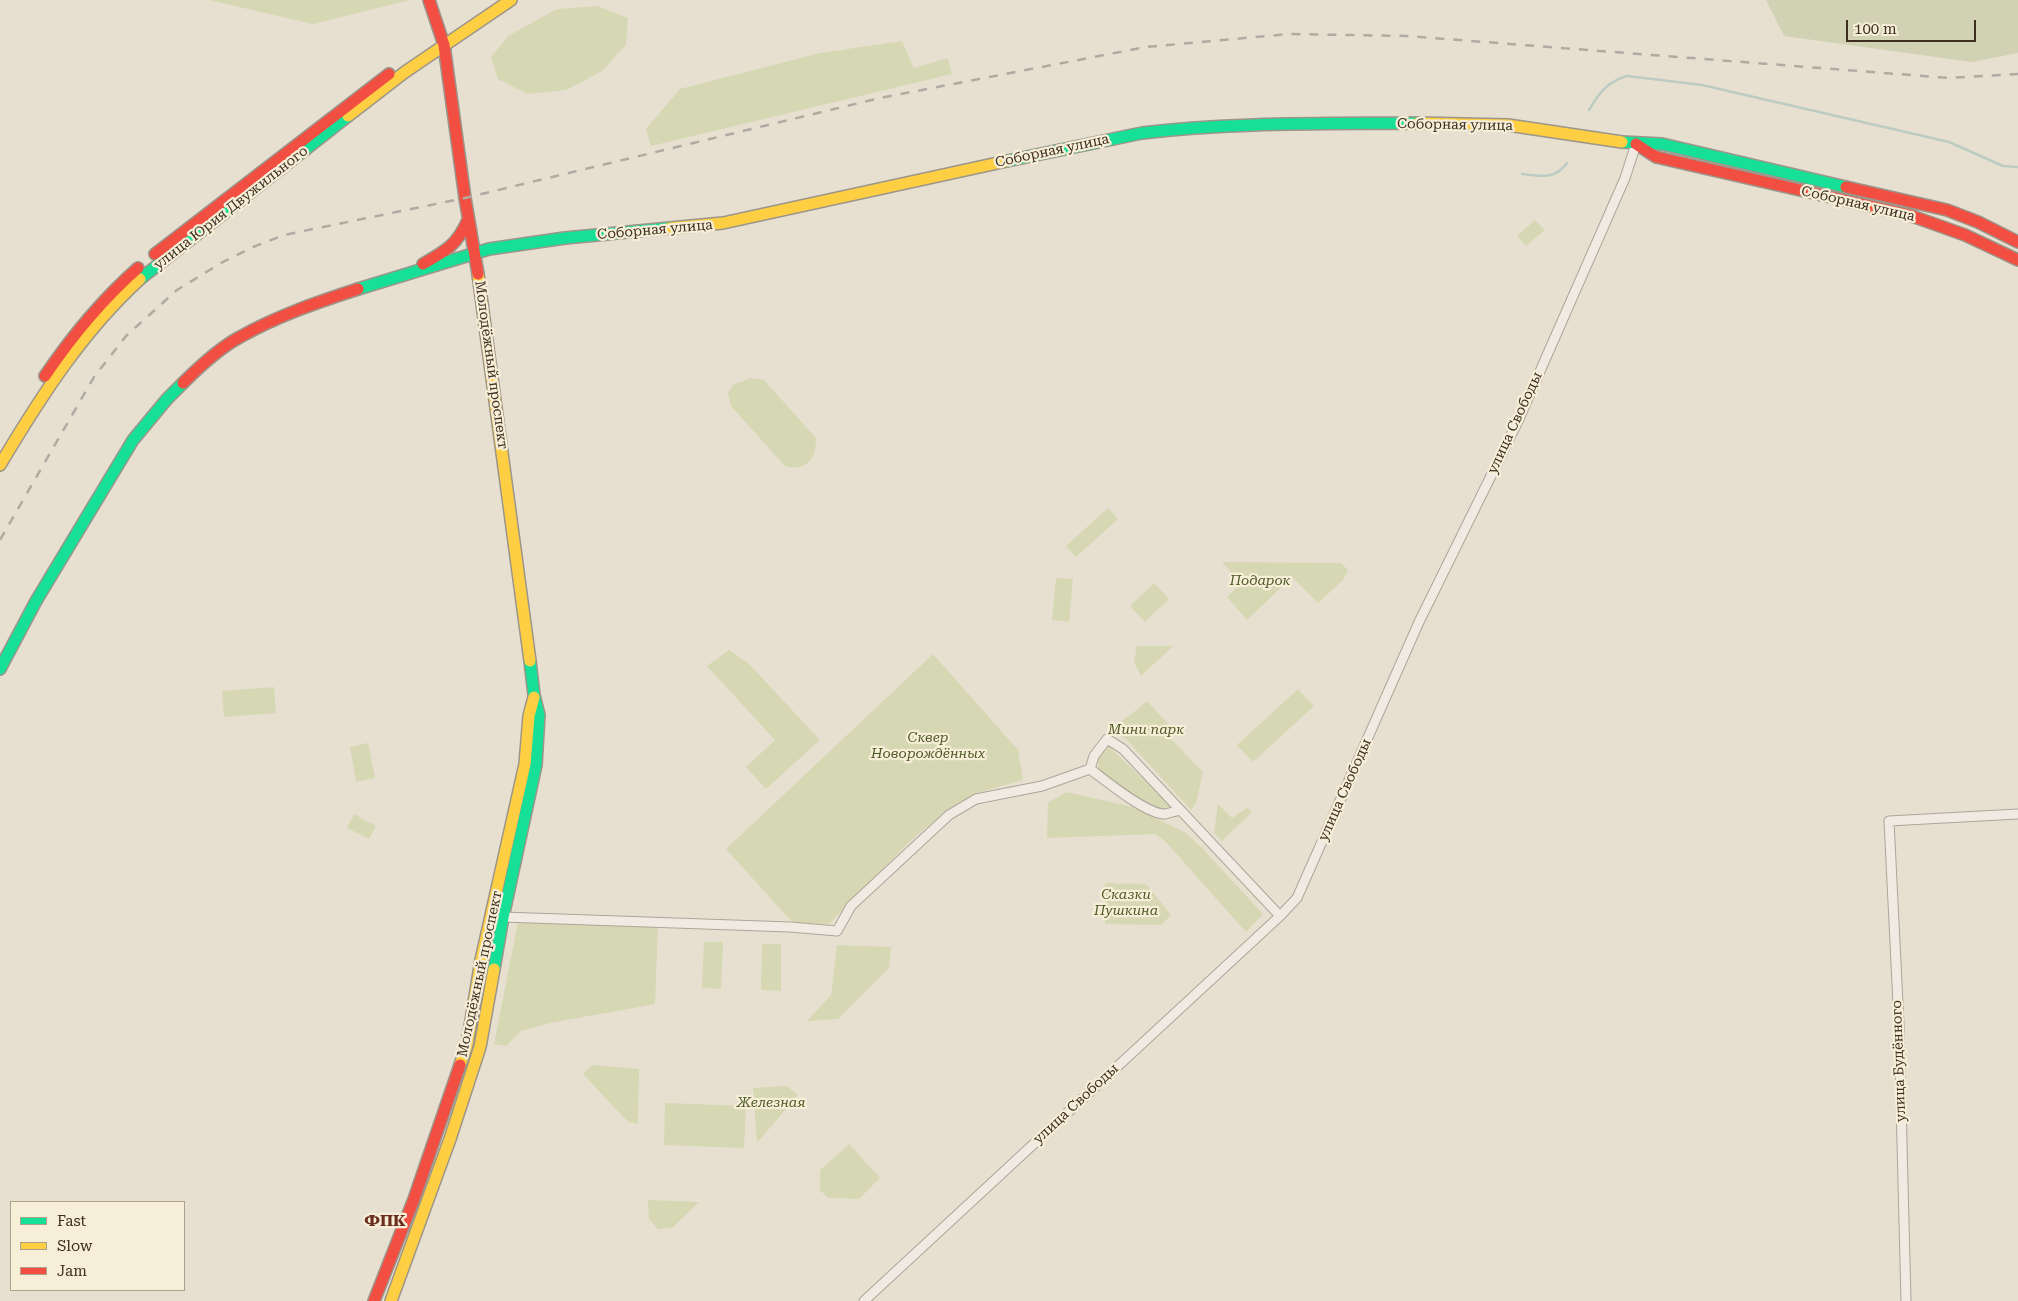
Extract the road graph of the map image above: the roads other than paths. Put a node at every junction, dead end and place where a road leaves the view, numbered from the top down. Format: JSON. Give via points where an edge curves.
{"nodes":[{"id":1,"x":428,"y":0,"type":"edge"},
{"id":2,"x":497,"y":0,"type":"edge"},
{"id":3,"x":511,"y":0,"type":"edge"},
{"id":4,"x":442,"y":41,"type":"junction"},
{"id":5,"x":1636,"y":144,"type":"junction"},
{"id":6,"x":468,"y":218,"type":"junction"},
{"id":7,"x":2018,"y":242,"type":"edge"},
{"id":8,"x":475,"y":255,"type":"junction"},
{"id":9,"x":2018,"y":260,"type":"edge"},
{"id":10,"x":406,"y":274,"type":"junction"},
{"id":11,"x":0,"y":447,"type":"edge"},
{"id":12,"x":0,"y":465,"type":"edge"},
{"id":13,"x":0,"y":669,"type":"edge"},
{"id":14,"x":534,"y":694,"type":"junction"},
{"id":15,"x":1090,"y":769,"type":"junction"},
{"id":16,"x":1180,"y":810,"type":"junction"},
{"id":17,"x":2018,"y":814,"type":"edge"},
{"id":18,"x":1280,"y":916,"type":"junction"},
{"id":19,"x":503,"y":917,"type":"junction"},
{"id":20,"x":374,"y":1301,"type":"edge"},
{"id":21,"x":391,"y":1301,"type":"edge"},
{"id":22,"x":864,"y":1301,"type":"edge"},
{"id":23,"x":1906,"y":1301,"type":"edge"}],
"edges":[{"from":1,"to":4,"type":"main road","name":"Молодёжный проспект"},
{"from":2,"to":4,"type":"main road","name":"улица Юрия Двужильного"},
{"from":3,"to":4,"type":"main road","name":"улица Юрия Двужильного"},
{"from":4,"to":6,"type":"main road","name":"Молодёжный проспект"},
{"from":4,"to":11,"type":"main road","name":"улица Юрия Двужильного","via":[[374,84],[122,282],[90,315],[61,353]]},
{"from":4,"to":12,"type":"main road","name":"улица Юрия Двужильного","via":[[128,290],[99,319],[62,369]]},
{"from":5,"to":7,"type":"main road","name":"Соборная улица","via":[[1662,144],[1947,210]]},
{"from":5,"to":8,"type":"main road","name":"Соборная улица","via":[[1551,129],[1506,125],[1403,123],[1177,128],[1089,143],[723,223],[565,238]]},
{"from":5,"to":9,"type":"main road","name":"Соборная улица","via":[[1656,157],[1940,224]]},
{"from":5,"to":18,"type":"street","name":"улица Свободы","via":[[1519,418],[1418,622],[1297,898]]},
{"from":6,"to":8,"type":"main road","name":"Молодёжный проспект"},
{"from":6,"to":10,"type":"main road","via":[[456,245]]},
{"from":8,"to":10,"type":"main road","name":"Соборная улица"},
{"from":8,"to":14,"type":"main road","name":"Молодёжный проспект"},
{"from":10,"to":13,"type":"main road","via":[[306,306],[264,325],[226,346],[192,374],[133,440],[36,601]]},
{"from":14,"to":19,"type":"main road","name":"Молодёжный проспект","via":[[539,715],[536,765]]},
{"from":14,"to":20,"type":"main road","name":"Молодёжный проспект","via":[[524,764],[481,960],[467,1045],[414,1199]]},
{"from":15,"to":16,"type":"street","via":[[1150,809],[1163,814]]},
{"from":15,"to":16,"type":"street","via":[[1094,756],[1107,739],[1123,749]]},
{"from":15,"to":19,"type":"street","via":[[1042,786],[976,799],[949,815],[851,906],[837,931]]},
{"from":16,"to":18,"type":"street"},
{"from":17,"to":23,"type":"street","name":"улица Будённого","via":[[1889,821],[1899,1024]]},
{"from":18,"to":22,"type":"street","name":"улица Свободы"},
{"from":19,"to":21,"type":"main road","name":"Молодёжный проспект","via":[[480,1047]]}]}
